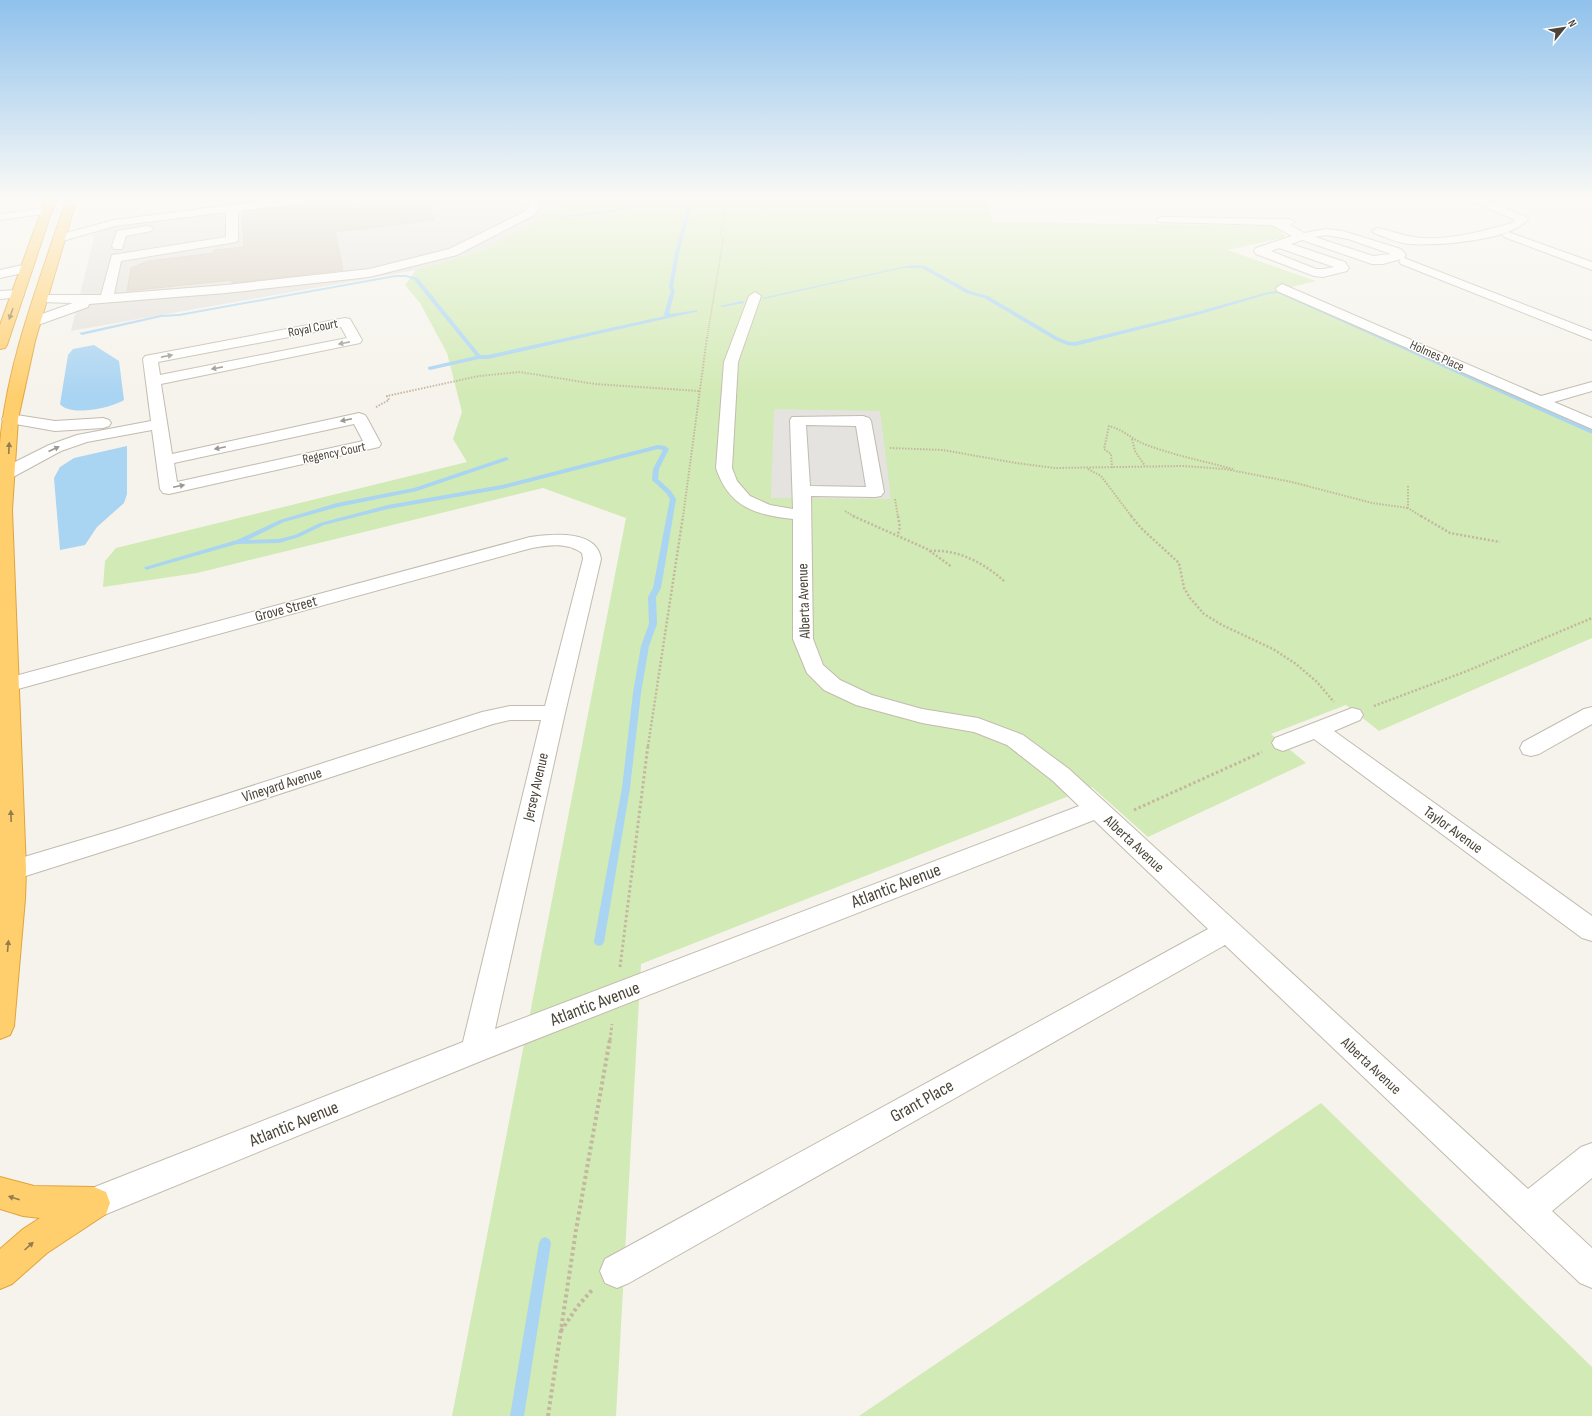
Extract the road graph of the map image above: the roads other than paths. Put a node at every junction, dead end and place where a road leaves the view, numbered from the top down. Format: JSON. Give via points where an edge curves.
{"nodes":[{"id":1,"x":28,"y":264,"type":"edge"},
{"id":2,"x":51,"y":264,"type":"edge"},
{"id":3,"x":113,"y":264,"type":"edge"},
{"id":4,"x":404,"y":264,"type":"edge"},
{"id":5,"x":1293,"y":264,"type":"edge"},
{"id":6,"x":1338,"y":264,"type":"edge"},
{"id":7,"x":1415,"y":264,"type":"edge"},
{"id":8,"x":27,"y":268,"type":"junction"},
{"id":9,"x":0,"y":274,"type":"edge"},
{"id":10,"x":1282,"y":288,"type":"dead end"},
{"id":11,"x":18,"y":294,"type":"junction"},
{"id":12,"x":0,"y":295,"type":"edge"},
{"id":13,"x":755,"y":296,"type":"dead end"},
{"id":14,"x":41,"y":298,"type":"junction"},
{"id":15,"x":100,"y":300,"type":"junction"},
{"id":16,"x":34,"y":322,"type":"junction"},
{"id":17,"x":1592,"y":336,"type":"edge"},
{"id":18,"x":0,"y":345,"type":"edge"},
{"id":19,"x":153,"y":381,"type":"junction"},
{"id":20,"x":1592,"y":386,"type":"edge"},
{"id":21,"x":1540,"y":402,"type":"junction"},
{"id":22,"x":158,"y":418,"type":"junction"},
{"id":23,"x":10,"y":419,"type":"junction"},
{"id":24,"x":1592,"y":424,"type":"edge"},
{"id":25,"x":165,"y":460,"type":"junction"},
{"id":26,"x":7,"y":473,"type":"junction"},
{"id":27,"x":802,"y":491,"type":"junction"},
{"id":28,"x":802,"y":515,"type":"junction"},
{"id":29,"x":567,"y":540,"type":"joint"},
{"id":30,"x":7,"y":685,"type":"junction"},
{"id":31,"x":554,"y":713,"type":"junction"},
{"id":32,"x":1592,"y":714,"type":"edge"},
{"id":33,"x":1348,"y":716,"type":"road end"},
{"id":34,"x":1316,"y":730,"type":"junction"},
{"id":35,"x":1283,"y":743,"type":"road end"},
{"id":36,"x":1531,"y":748,"type":"dead end"},
{"id":37,"x":1103,"y":815,"type":"junction"},
{"id":38,"x":13,"y":870,"type":"junction"},
{"id":39,"x":1592,"y":930,"type":"edge"},
{"id":40,"x":1226,"y":932,"type":"junction"},
{"id":41,"x":0,"y":1026,"type":"edge"},
{"id":42,"x":476,"y":1050,"type":"junction"},
{"id":43,"x":1592,"y":1158,"type":"edge"},
{"id":44,"x":0,"y":1193,"type":"edge"},
{"id":45,"x":94,"y":1203,"type":"junction"},
{"id":46,"x":1527,"y":1211,"type":"junction"},
{"id":47,"x":617,"y":1271,"type":"road end"},
{"id":48,"x":1592,"y":1271,"type":"edge"},
{"id":49,"x":0,"y":1272,"type":"edge"}],
"edges":[{"from":1,"to":8,"type":"highway"},
{"from":2,"to":14,"type":"highway"},
{"from":3,"to":15,"type":"street"},
{"from":4,"to":15,"type":"street","via":[[368,273]]},
{"from":5,"to":6,"type":"street","via":[[1318,273],[1343,268]]},
{"from":7,"to":17,"type":"street"},
{"from":8,"to":9,"type":"street"},
{"from":8,"to":11,"type":"highway"},
{"from":10,"to":21,"type":"street","name":"Holmes Place"},
{"from":11,"to":12,"type":"street"},
{"from":11,"to":18,"type":"highway","one_way":true},
{"from":13,"to":28,"type":"street","via":[[731,362],[724,468],[726,478],[745,500],[770,511]]},
{"from":14,"to":15,"type":"street"},
{"from":14,"to":16,"type":"highway"},
{"from":15,"to":16,"type":"street"},
{"from":16,"to":23,"type":"highway"},
{"from":19,"to":19,"type":"street","name":"Royal Court","one_way":true,"via":[[150,359],[345,322],[355,340]]},
{"from":19,"to":22,"type":"street","name":"Royal Court"},
{"from":20,"to":21,"type":"street"},
{"from":21,"to":24,"type":"street","name":"Holmes Place"},
{"from":22,"to":23,"type":"street","via":[[55,426]]},
{"from":22,"to":25,"type":"street","name":"Regency Court"},
{"from":26,"to":22,"type":"street","one_way":true,"via":[[55,448]]},
{"from":26,"to":23,"type":"highway","one_way":true},
{"from":25,"to":25,"type":"street","name":"Regency Court","one_way":true,"via":[[169,489],[373,444],[359,418]]},
{"from":26,"to":30,"type":"highway","via":[[3,510]]},
{"from":27,"to":27,"type":"street","name":"Alberta Avenue","via":[[798,420],[863,421],[875,492]]},
{"from":27,"to":28,"type":"street","name":"Alberta Avenue"},
{"from":28,"to":37,"type":"street","name":"Alberta Avenue","via":[[803,639],[814,668],[832,685],[864,700],[922,716],[978,725],[1015,740],[1061,775]]},
{"from":29,"to":30,"type":"street","name":"Grove Street","via":[[530,543]]},
{"from":29,"to":31,"type":"street","name":"Jersey Avenue","via":[[584,545],[591,551],[592,559]]},
{"from":38,"to":30,"type":"highway","one_way":true},
{"from":31,"to":38,"type":"street","name":"Vineyard Avenue","via":[[510,713],[490,717]]},
{"from":31,"to":42,"type":"street","name":"Jersey Avenue"},
{"from":32,"to":36,"type":"street"},
{"from":33,"to":34,"type":"street"},
{"from":34,"to":35,"type":"street"},
{"from":34,"to":39,"type":"street","name":"Taylor Avenue"},
{"from":37,"to":40,"type":"street","name":"Alberta Avenue"},
{"from":37,"to":42,"type":"street","name":"Atlantic Avenue"},
{"from":41,"to":38,"type":"highway","one_way":true},
{"from":40,"to":46,"type":"street","name":"Alberta Avenue"},
{"from":40,"to":47,"type":"street","name":"Grant Place"},
{"from":42,"to":45,"type":"street","name":"Atlantic Avenue"},
{"from":43,"to":46,"type":"street"},
{"from":45,"to":44,"type":"highway","one_way":true,"via":[[36,1203],[15,1200]]},
{"from":49,"to":45,"type":"highway","one_way":true,"via":[[34,1241]]},
{"from":46,"to":48,"type":"street","name":"Alberta Avenue"}]}
